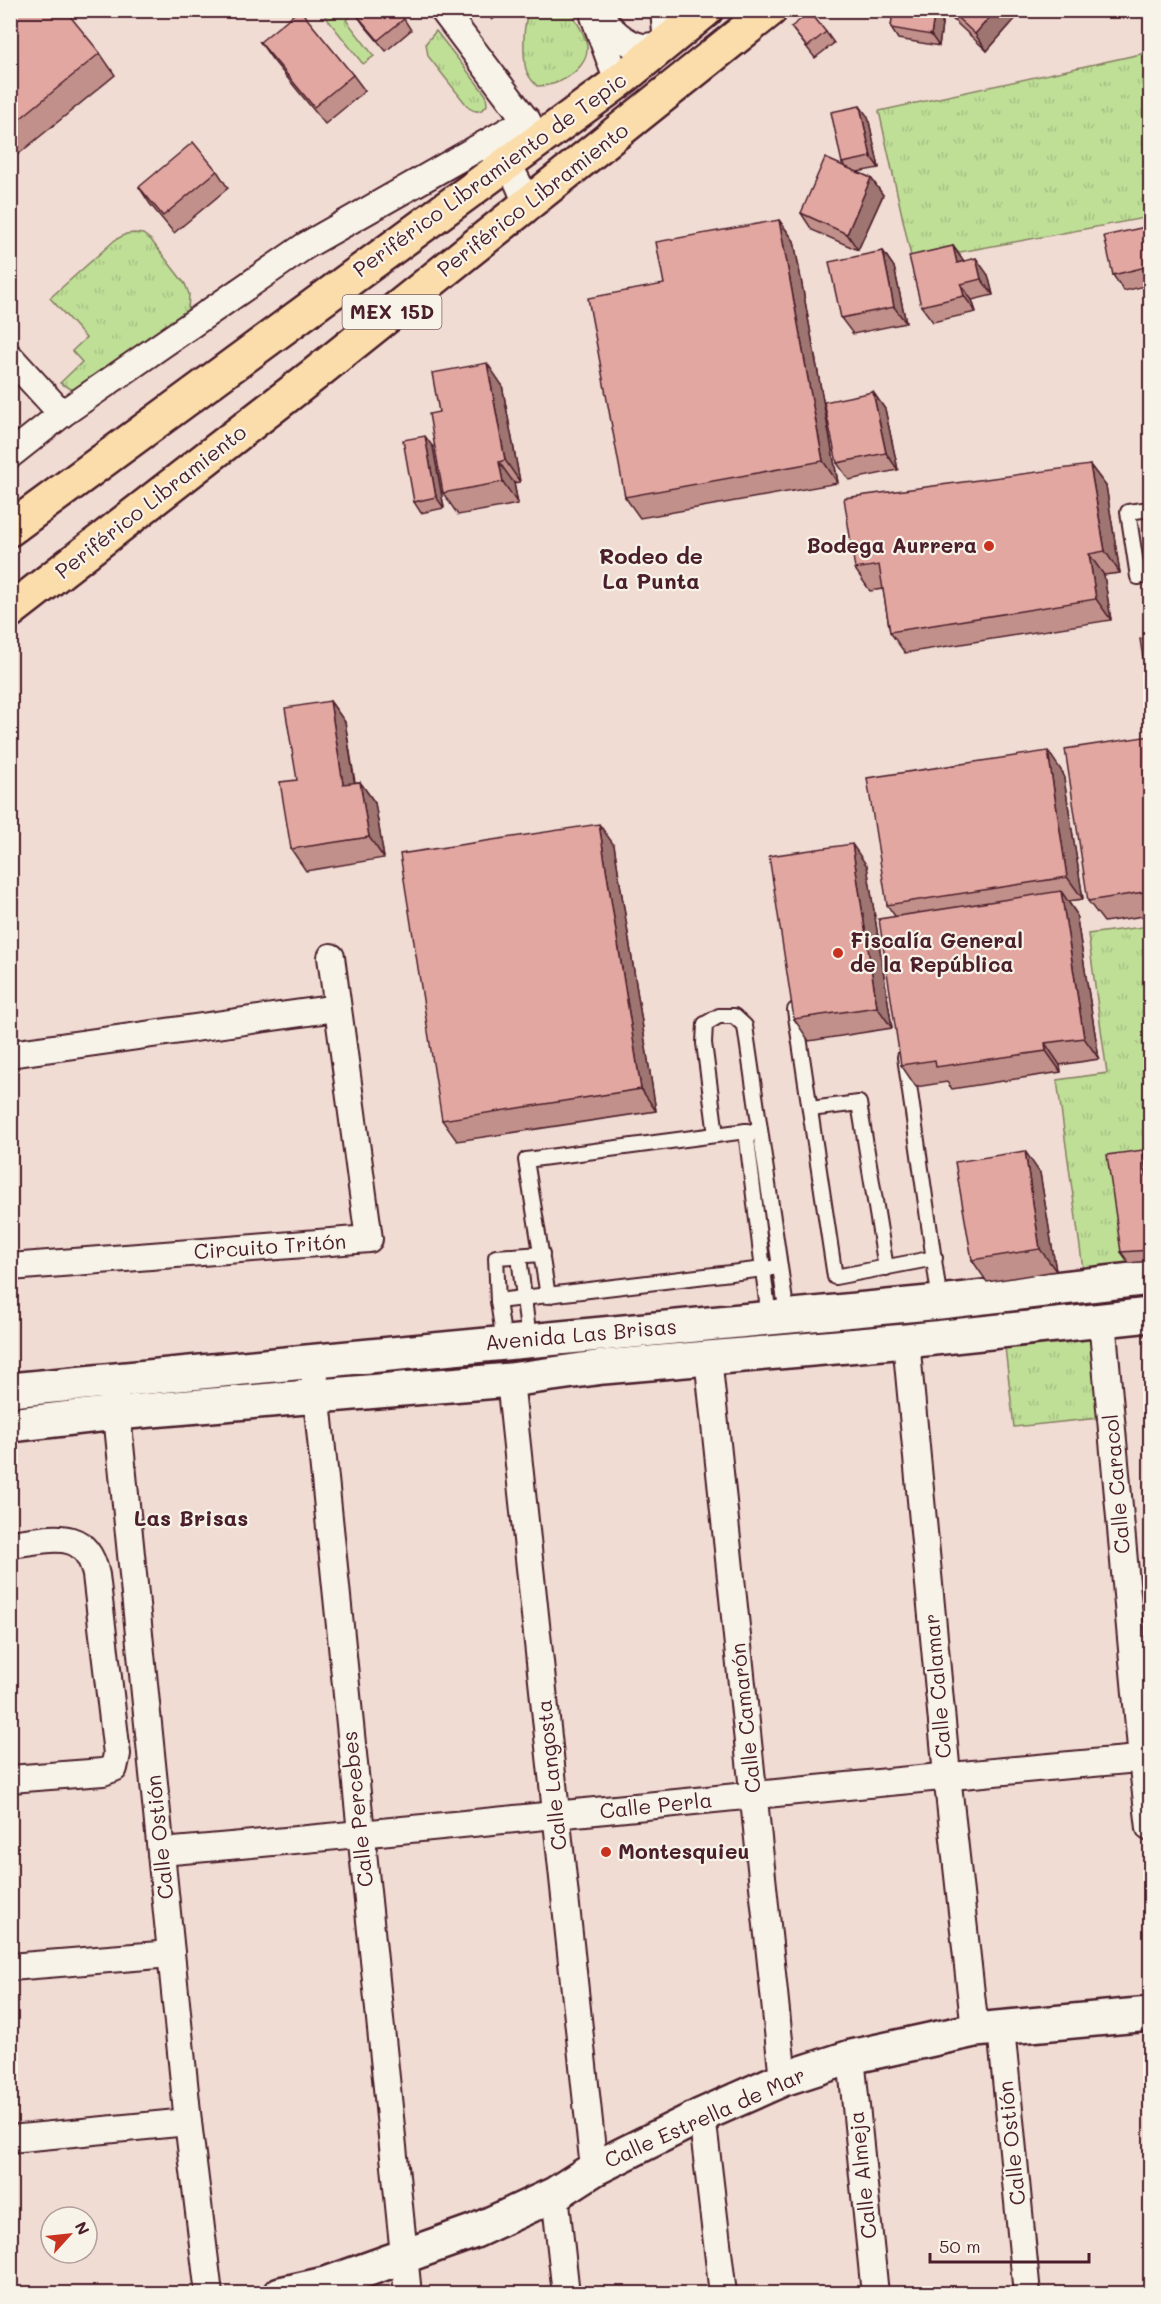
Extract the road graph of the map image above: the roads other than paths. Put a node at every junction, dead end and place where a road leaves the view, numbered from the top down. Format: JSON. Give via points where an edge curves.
{"nodes":[{"id":1,"x":443,"y":10,"type":"edge"},
{"id":2,"x":591,"y":10,"type":"edge"},
{"id":3,"x":597,"y":10,"type":"edge"},
{"id":4,"x":664,"y":10,"type":"edge"},
{"id":5,"x":706,"y":10,"type":"edge"},
{"id":6,"x":762,"y":13,"type":"edge"},
{"id":7,"x":667,"y":42,"type":"junction"},
{"id":8,"x":618,"y":82,"type":"junction"},
{"id":9,"x":533,"y":129,"type":"junction"},
{"id":10,"x":477,"y":147,"type":"junction"},
{"id":11,"x":506,"y":163,"type":"junction"},
{"id":12,"x":523,"y":195,"type":"junction"},
{"id":13,"x":10,"y":357,"type":"edge"},
{"id":14,"x":315,"y":374,"type":"junction"},
{"id":15,"x":62,"y":414,"type":"junction"},
{"id":16,"x":10,"y":455,"type":"edge"},
{"id":17,"x":1150,"y":508,"type":"edge"},
{"id":18,"x":10,"y":529,"type":"edge"},
{"id":19,"x":1150,"y":575,"type":"edge"},
{"id":20,"x":10,"y":611,"type":"edge"},
{"id":21,"x":331,"y":957,"type":"dead end"},
{"id":22,"x":337,"y":1008,"type":"junction"},
{"id":23,"x":795,"y":1010,"type":"edge"},
{"id":24,"x":903,"y":1048,"type":"edge"},
{"id":25,"x":10,"y":1054,"type":"edge"},
{"id":26,"x":810,"y":1109,"type":"junction"},
{"id":27,"x":753,"y":1132,"type":"junction"},
{"id":28,"x":716,"y":1135,"type":"junction"},
{"id":29,"x":767,"y":1175,"type":"junction"},
{"id":30,"x":751,"y":1176,"type":"junction"},
{"id":31,"x":774,"y":1222,"type":"junction"},
{"id":32,"x":759,"y":1224,"type":"junction"},
{"id":33,"x":542,"y":1254,"type":"junction"},
{"id":34,"x":519,"y":1256,"type":"junction"},
{"id":35,"x":935,"y":1258,"type":"junction"},
{"id":36,"x":10,"y":1267,"type":"edge"},
{"id":37,"x":780,"y":1267,"type":"junction"},
{"id":38,"x":886,"y":1268,"type":"junction"},
{"id":39,"x":763,"y":1270,"type":"junction"},
{"id":40,"x":1150,"y":1278,"type":"edge"},
{"id":41,"x":548,"y":1296,"type":"junction"},
{"id":42,"x":524,"y":1298,"type":"junction"},
{"id":43,"x":498,"y":1302,"type":"junction"},
{"id":44,"x":940,"y":1302,"type":"junction"},
{"id":45,"x":1150,"y":1315,"type":"edge"},
{"id":46,"x":778,"y":1317,"type":"junction"},
{"id":47,"x":1102,"y":1320,"type":"junction"},
{"id":48,"x":600,"y":1334,"type":"junction"},
{"id":49,"x":516,"y":1341,"type":"junction"},
{"id":50,"x":906,"y":1341,"type":"junction"},
{"id":51,"x":708,"y":1357,"type":"junction"},
{"id":52,"x":313,"y":1360,"type":"junction"},
{"id":53,"x":603,"y":1367,"type":"junction"},
{"id":54,"x":114,"y":1380,"type":"junction"},
{"id":55,"x":510,"y":1380,"type":"junction"},
{"id":56,"x":10,"y":1390,"type":"edge"},
{"id":57,"x":316,"y":1396,"type":"junction"},
{"id":58,"x":116,"y":1413,"type":"junction"},
{"id":59,"x":10,"y":1425,"type":"edge"},
{"id":60,"x":10,"y":1544,"type":"edge"},
{"id":61,"x":1146,"y":1758,"type":"edge"},
{"id":62,"x":947,"y":1775,"type":"junction"},
{"id":63,"x":10,"y":1779,"type":"edge"},
{"id":64,"x":755,"y":1795,"type":"junction"},
{"id":65,"x":556,"y":1817,"type":"junction"},
{"id":66,"x":1150,"y":1828,"type":"edge"},
{"id":67,"x":360,"y":1835,"type":"junction"},
{"id":68,"x":161,"y":1852,"type":"junction"},
{"id":69,"x":171,"y":1954,"type":"junction"},
{"id":70,"x":10,"y":1967,"type":"edge"},
{"id":71,"x":1150,"y":2020,"type":"edge"},
{"id":72,"x":988,"y":2029,"type":"junction"},
{"id":73,"x":851,"y":2057,"type":"junction"},
{"id":74,"x":783,"y":2079,"type":"junction"},
{"id":75,"x":702,"y":2115,"type":"junction"},
{"id":76,"x":188,"y":2122,"type":"junction"},
{"id":77,"x":10,"y":2139,"type":"edge"},
{"id":78,"x":594,"y":2169,"type":"junction"},
{"id":79,"x":555,"y":2194,"type":"junction"},
{"id":80,"x":404,"y":2257,"type":"junction"},
{"id":81,"x":210,"y":2294,"type":"edge"},
{"id":82,"x":280,"y":2294,"type":"edge"},
{"id":83,"x":408,"y":2294,"type":"edge"},
{"id":84,"x":566,"y":2294,"type":"edge"},
{"id":85,"x":723,"y":2294,"type":"edge"},
{"id":86,"x":875,"y":2294,"type":"edge"},
{"id":87,"x":1027,"y":2294,"type":"edge"}],
"edges":[{"from":1,"to":9,"type":"street"},
{"from":2,"to":8,"type":"street"},
{"from":3,"to":7,"type":"street","via":[[620,37],[642,47]]},
{"from":4,"to":7,"type":"street"},
{"from":5,"to":7,"type":"highway","name":"Periférico Libramiento de Tepic","number":"MEX 15D"},
{"from":6,"to":7,"type":"highway","via":[[686,48]]},
{"from":6,"to":14,"type":"highway","name":"Periférico Libramiento","number":"MEX 15D"},
{"from":7,"to":8,"type":"highway","name":"Periférico Libramiento de Tepic","number":"MEX 15D"},
{"from":7,"to":12,"type":"highway","via":[[668,58],[642,95]]},
{"from":8,"to":9,"type":"highway","name":"Periférico Libramiento de Tepic","number":"MEX 15D"},
{"from":9,"to":10,"type":"street"},
{"from":9,"to":11,"type":"highway","name":"Periférico Libramiento de Tepic","number":"MEX 15D"},
{"from":10,"to":11,"type":"street","via":[[492,151]]},
{"from":10,"to":15,"type":"street","via":[[306,246]]},
{"from":11,"to":12,"type":"street"},
{"from":11,"to":18,"type":"highway","name":"Periférico Libramiento de Tepic","number":"MEX 15D"},
{"from":12,"to":14,"type":"highway","via":[[389,302]]},
{"from":13,"to":15,"type":"street"},
{"from":14,"to":20,"type":"highway","name":"Periférico Libramiento","number":"MEX 15D"},
{"from":15,"to":16,"type":"street"},
{"from":17,"to":19,"type":"lane","via":[[1128,512],[1138,577]]},
{"from":21,"to":22,"type":"street","name":"Circuito Tritón"},
{"from":22,"to":25,"type":"street"},
{"from":22,"to":36,"type":"street","name":"Circuito Tritón","via":[[369,1239]]},
{"from":23,"to":26,"type":"lane"},
{"from":24,"to":35,"type":"lane"},
{"from":26,"to":38,"type":"lane","via":[[859,1103]]},
{"from":26,"to":38,"type":"lane","via":[[835,1277]]},
{"from":27,"to":28,"type":"lane"},
{"from":27,"to":28,"type":"lane","via":[[745,1026],[734,1016],[719,1016],[705,1024],[704,1043]]},
{"from":27,"to":29,"type":"lane"},
{"from":27,"to":30,"type":"lane"},
{"from":28,"to":33,"type":"lane","via":[[526,1160]]},
{"from":29,"to":30,"type":"lane"},
{"from":29,"to":31,"type":"lane"},
{"from":30,"to":32,"type":"lane"},
{"from":31,"to":32,"type":"lane"},
{"from":31,"to":37,"type":"lane"},
{"from":32,"to":39,"type":"lane"},
{"from":33,"to":34,"type":"lane"},
{"from":33,"to":41,"type":"lane"},
{"from":34,"to":42,"type":"lane"},
{"from":34,"to":43,"type":"lane","via":[[495,1257]]},
{"from":35,"to":38,"type":"lane"},
{"from":35,"to":44,"type":"lane"},
{"from":37,"to":39,"type":"lane"},
{"from":37,"to":46,"type":"lane"},
{"from":39,"to":41,"type":"lane"},
{"from":39,"to":46,"type":"lane"},
{"from":40,"to":44,"type":"street","name":"Avenida Las Brisas"},
{"from":41,"to":42,"type":"lane"},
{"from":42,"to":43,"type":"lane"},
{"from":42,"to":49,"type":"lane"},
{"from":43,"to":49,"type":"lane"},
{"from":44,"to":46,"type":"street","name":"Avenida Las Brisas"},
{"from":45,"to":47,"type":"street","name":"Avenida Las Brisas"},
{"from":46,"to":48,"type":"street","name":"Avenida Las Brisas"},
{"from":47,"to":50,"type":"street","name":"Avenida Las Brisas"},
{"from":47,"to":61,"type":"street","name":"Calle Caracol"},
{"from":48,"to":49,"type":"street","name":"Avenida Las Brisas"},
{"from":48,"to":53,"type":"street"},
{"from":49,"to":52,"type":"street","name":"Avenida Las Brisas"},
{"from":50,"to":51,"type":"street","name":"Avenida Las Brisas"},
{"from":50,"to":62,"type":"street","name":"Calle Calamar"},
{"from":51,"to":53,"type":"street","name":"Avenida Las Brisas"},
{"from":51,"to":64,"type":"street","name":"Calle Camarón"},
{"from":52,"to":54,"type":"street","name":"Avenida Las Brisas"},
{"from":52,"to":57,"type":"street","name":"Calle Percebes"},
{"from":53,"to":55,"type":"street","name":"Avenida Las Brisas"},
{"from":54,"to":56,"type":"street","name":"Avenida Las Brisas"},
{"from":54,"to":58,"type":"street","name":"Calle Ostión"},
{"from":55,"to":57,"type":"street","name":"Avenida Las Brisas"},
{"from":55,"to":65,"type":"street","name":"Calle Langosta"},
{"from":57,"to":58,"type":"street","name":"Avenida Las Brisas"},
{"from":57,"to":67,"type":"street","name":"Calle Percebes"},
{"from":58,"to":59,"type":"street","name":"Avenida Las Brisas"},
{"from":58,"to":68,"type":"street","name":"Calle Ostión"},
{"from":60,"to":63,"type":"street","via":[[63,1538],[75,1540],[87,1550],[96,1575],[117,1754],[114,1768],[103,1772]]},
{"from":61,"to":62,"type":"street","name":"Calle Perla"},
{"from":61,"to":66,"type":"street","name":"Calle Caracol"},
{"from":62,"to":64,"type":"street","name":"Calle Perla"},
{"from":62,"to":72,"type":"street","name":"Calle Calamar"},
{"from":64,"to":65,"type":"street","name":"Calle Perla"},
{"from":64,"to":74,"type":"street","name":"Calle Camarón"},
{"from":65,"to":67,"type":"street","name":"Calle Perla"},
{"from":65,"to":78,"type":"street","name":"Calle Langosta"},
{"from":67,"to":68,"type":"street","name":"Calle Perla"},
{"from":67,"to":80,"type":"street","name":"Calle Percebes"},
{"from":68,"to":69,"type":"street","name":"Calle Ostión"},
{"from":69,"to":70,"type":"street"},
{"from":69,"to":76,"type":"street","name":"Calle Ostión"},
{"from":71,"to":72,"type":"street","name":"Calle Estrella de Mar"},
{"from":72,"to":73,"type":"street","name":"Calle Estrella de Mar"},
{"from":72,"to":87,"type":"street","name":"Calle Ostión"},
{"from":73,"to":74,"type":"street","name":"Calle Estrella de Mar"},
{"from":73,"to":86,"type":"street","name":"Calle Almeja"},
{"from":74,"to":75,"type":"street","name":"Calle Estrella de Mar"},
{"from":75,"to":78,"type":"street","name":"Calle Estrella de Mar"},
{"from":75,"to":85,"type":"street"},
{"from":76,"to":77,"type":"street"},
{"from":76,"to":81,"type":"street","name":"Calle Ostión"},
{"from":78,"to":79,"type":"street","name":"Calle Estrella de Mar"},
{"from":79,"to":80,"type":"street","name":"Calle Estrella de Mar"},
{"from":79,"to":84,"type":"street"},
{"from":80,"to":82,"type":"street","name":"Calle Estrella de Mar","via":[[329,2283]]},
{"from":80,"to":83,"type":"street","name":"Calle Percebes"}]}
